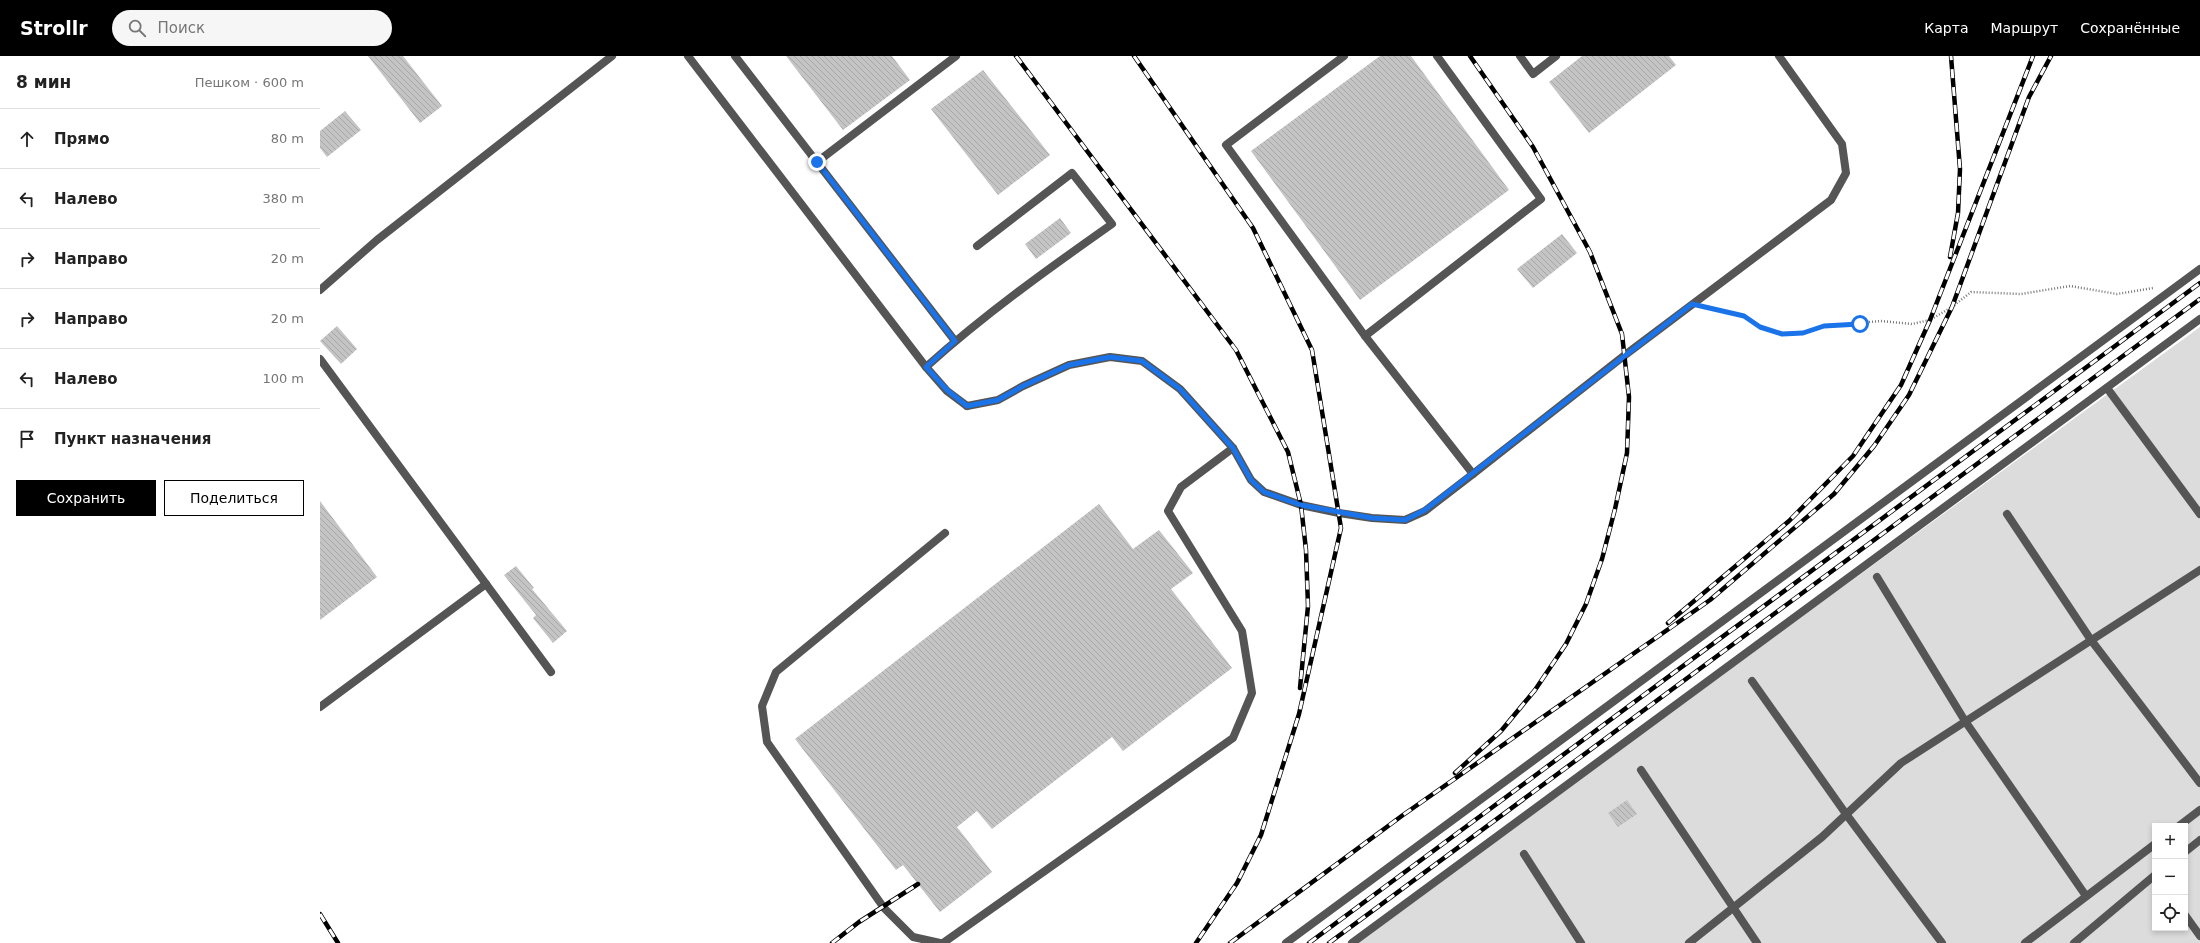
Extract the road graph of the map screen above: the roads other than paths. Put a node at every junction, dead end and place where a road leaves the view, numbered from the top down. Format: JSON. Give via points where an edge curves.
{"nodes":[{"id":1,"x":612,"y":56,"type":"edge"},
{"id":2,"x":688,"y":56,"type":"edge"},
{"id":3,"x":735,"y":56,"type":"edge"},
{"id":4,"x":956,"y":56,"type":"edge"},
{"id":5,"x":1344,"y":56,"type":"edge"},
{"id":6,"x":1437,"y":56,"type":"edge"},
{"id":7,"x":1520,"y":56,"type":"edge"},
{"id":8,"x":1556,"y":56,"type":"edge"},
{"id":9,"x":1779,"y":56,"type":"edge"},
{"id":10,"x":817,"y":162,"type":"junction"},
{"id":11,"x":977,"y":246,"type":"dead end"},
{"id":12,"x":2200,"y":269,"type":"edge"},
{"id":13,"x":320,"y":290,"type":"edge"},
{"id":14,"x":2200,"y":319,"type":"edge"},
{"id":15,"x":1365,"y":336,"type":"junction"},
{"id":16,"x":955,"y":341,"type":"junction"},
{"id":17,"x":320,"y":359,"type":"edge"},
{"id":18,"x":926,"y":367,"type":"junction"},
{"id":19,"x":2107,"y":388,"type":"junction"},
{"id":20,"x":1233,"y":448,"type":"junction"},
{"id":21,"x":1473,"y":474,"type":"junction"},
{"id":22,"x":2007,"y":514,"type":"dead end"},
{"id":23,"x":2200,"y":514,"type":"edge"},
{"id":24,"x":945,"y":533,"type":"dead end"},
{"id":25,"x":2200,"y":570,"type":"edge"},
{"id":26,"x":1877,"y":577,"type":"dead end"},
{"id":27,"x":486,"y":584,"type":"junction"},
{"id":28,"x":2092,"y":640,"type":"junction"},
{"id":29,"x":551,"y":672,"type":"dead end"},
{"id":30,"x":1752,"y":681,"type":"dead end"},
{"id":31,"x":320,"y":707,"type":"edge"},
{"id":32,"x":1965,"y":721,"type":"junction"},
{"id":33,"x":1641,"y":770,"type":"dead end"},
{"id":34,"x":2200,"y":783,"type":"edge"},
{"id":35,"x":2200,"y":810,"type":"edge"},
{"id":36,"x":1846,"y":814,"type":"junction"},
{"id":37,"x":2183,"y":823,"type":"edge"},
{"id":38,"x":2200,"y":840,"type":"edge"},
{"id":39,"x":2152,"y":846,"type":"edge"},
{"id":40,"x":2188,"y":850,"type":"edge"},
{"id":41,"x":1524,"y":854,"type":"dead end"},
{"id":42,"x":2152,"y":878,"type":"edge"},
{"id":43,"x":2086,"y":896,"type":"junction"},
{"id":44,"x":1733,"y":909,"type":"junction"},
{"id":45,"x":2188,"y":919,"type":"edge"},
{"id":46,"x":2200,"y":936,"type":"edge"},
{"id":47,"x":940,"y":943,"type":"edge"},
{"id":48,"x":943,"y":943,"type":"edge"},
{"id":49,"x":1286,"y":943,"type":"edge"},
{"id":50,"x":1352,"y":943,"type":"edge"},
{"id":51,"x":1581,"y":943,"type":"edge"},
{"id":52,"x":1689,"y":943,"type":"edge"},
{"id":53,"x":1757,"y":943,"type":"edge"},
{"id":54,"x":1942,"y":943,"type":"edge"},
{"id":55,"x":2024,"y":943,"type":"edge"},
{"id":56,"x":2074,"y":943,"type":"edge"}],
"edges":[{"from":1,"to":13,"type":"street","via":[[378,240]]},
{"from":2,"to":18,"type":"street"},
{"from":3,"to":10,"type":"street"},
{"from":4,"to":10,"type":"street"},
{"from":5,"to":15,"type":"street","via":[[1226,146]]},
{"from":6,"to":15,"type":"street","via":[[1541,199]]},
{"from":7,"to":8,"type":"street","via":[[1533,74]]},
{"from":9,"to":21,"type":"street","via":[[1842,144],[1846,173],[1831,200]]},
{"from":10,"to":16,"type":"street"},
{"from":11,"to":16,"type":"street","via":[[1072,172],[1112,224],[1017,292]]},
{"from":12,"to":49,"type":"street"},
{"from":14,"to":19,"type":"street"},
{"from":15,"to":21,"type":"street"},
{"from":16,"to":18,"type":"street"},
{"from":17,"to":27,"type":"street"},
{"from":18,"to":20,"type":"street","via":[[947,390],[967,406],[998,400],[1069,365],[1110,357],[1142,361],[1180,389]]},
{"from":19,"to":23,"type":"street"},
{"from":19,"to":50,"type":"street"},
{"from":20,"to":21,"type":"street","via":[[1251,480],[1264,492],[1301,505],[1372,518],[1405,520],[1425,510]]},
{"from":20,"to":48,"type":"street","via":[[1181,487],[1168,511],[1242,631],[1252,693],[1233,738]]},
{"from":22,"to":28,"type":"street"},
{"from":24,"to":47,"type":"street","via":[[776,672],[762,706],[767,742],[884,908],[913,937]]},
{"from":25,"to":28,"type":"street"},
{"from":26,"to":32,"type":"street"},
{"from":27,"to":29,"type":"street"},
{"from":27,"to":31,"type":"street"},
{"from":28,"to":32,"type":"street"},
{"from":28,"to":34,"type":"street"},
{"from":30,"to":36,"type":"street"},
{"from":32,"to":36,"type":"street","via":[[1901,763]]},
{"from":32,"to":43,"type":"street"},
{"from":33,"to":44,"type":"street"},
{"from":35,"to":37,"type":"street"},
{"from":36,"to":44,"type":"street","via":[[1822,837]]},
{"from":36,"to":54,"type":"street"},
{"from":38,"to":40,"type":"street"},
{"from":39,"to":43,"type":"street"},
{"from":41,"to":51,"type":"street"},
{"from":42,"to":56,"type":"street"},
{"from":43,"to":55,"type":"street"},
{"from":44,"to":52,"type":"street"},
{"from":44,"to":53,"type":"street"},
{"from":45,"to":46,"type":"street"}]}
